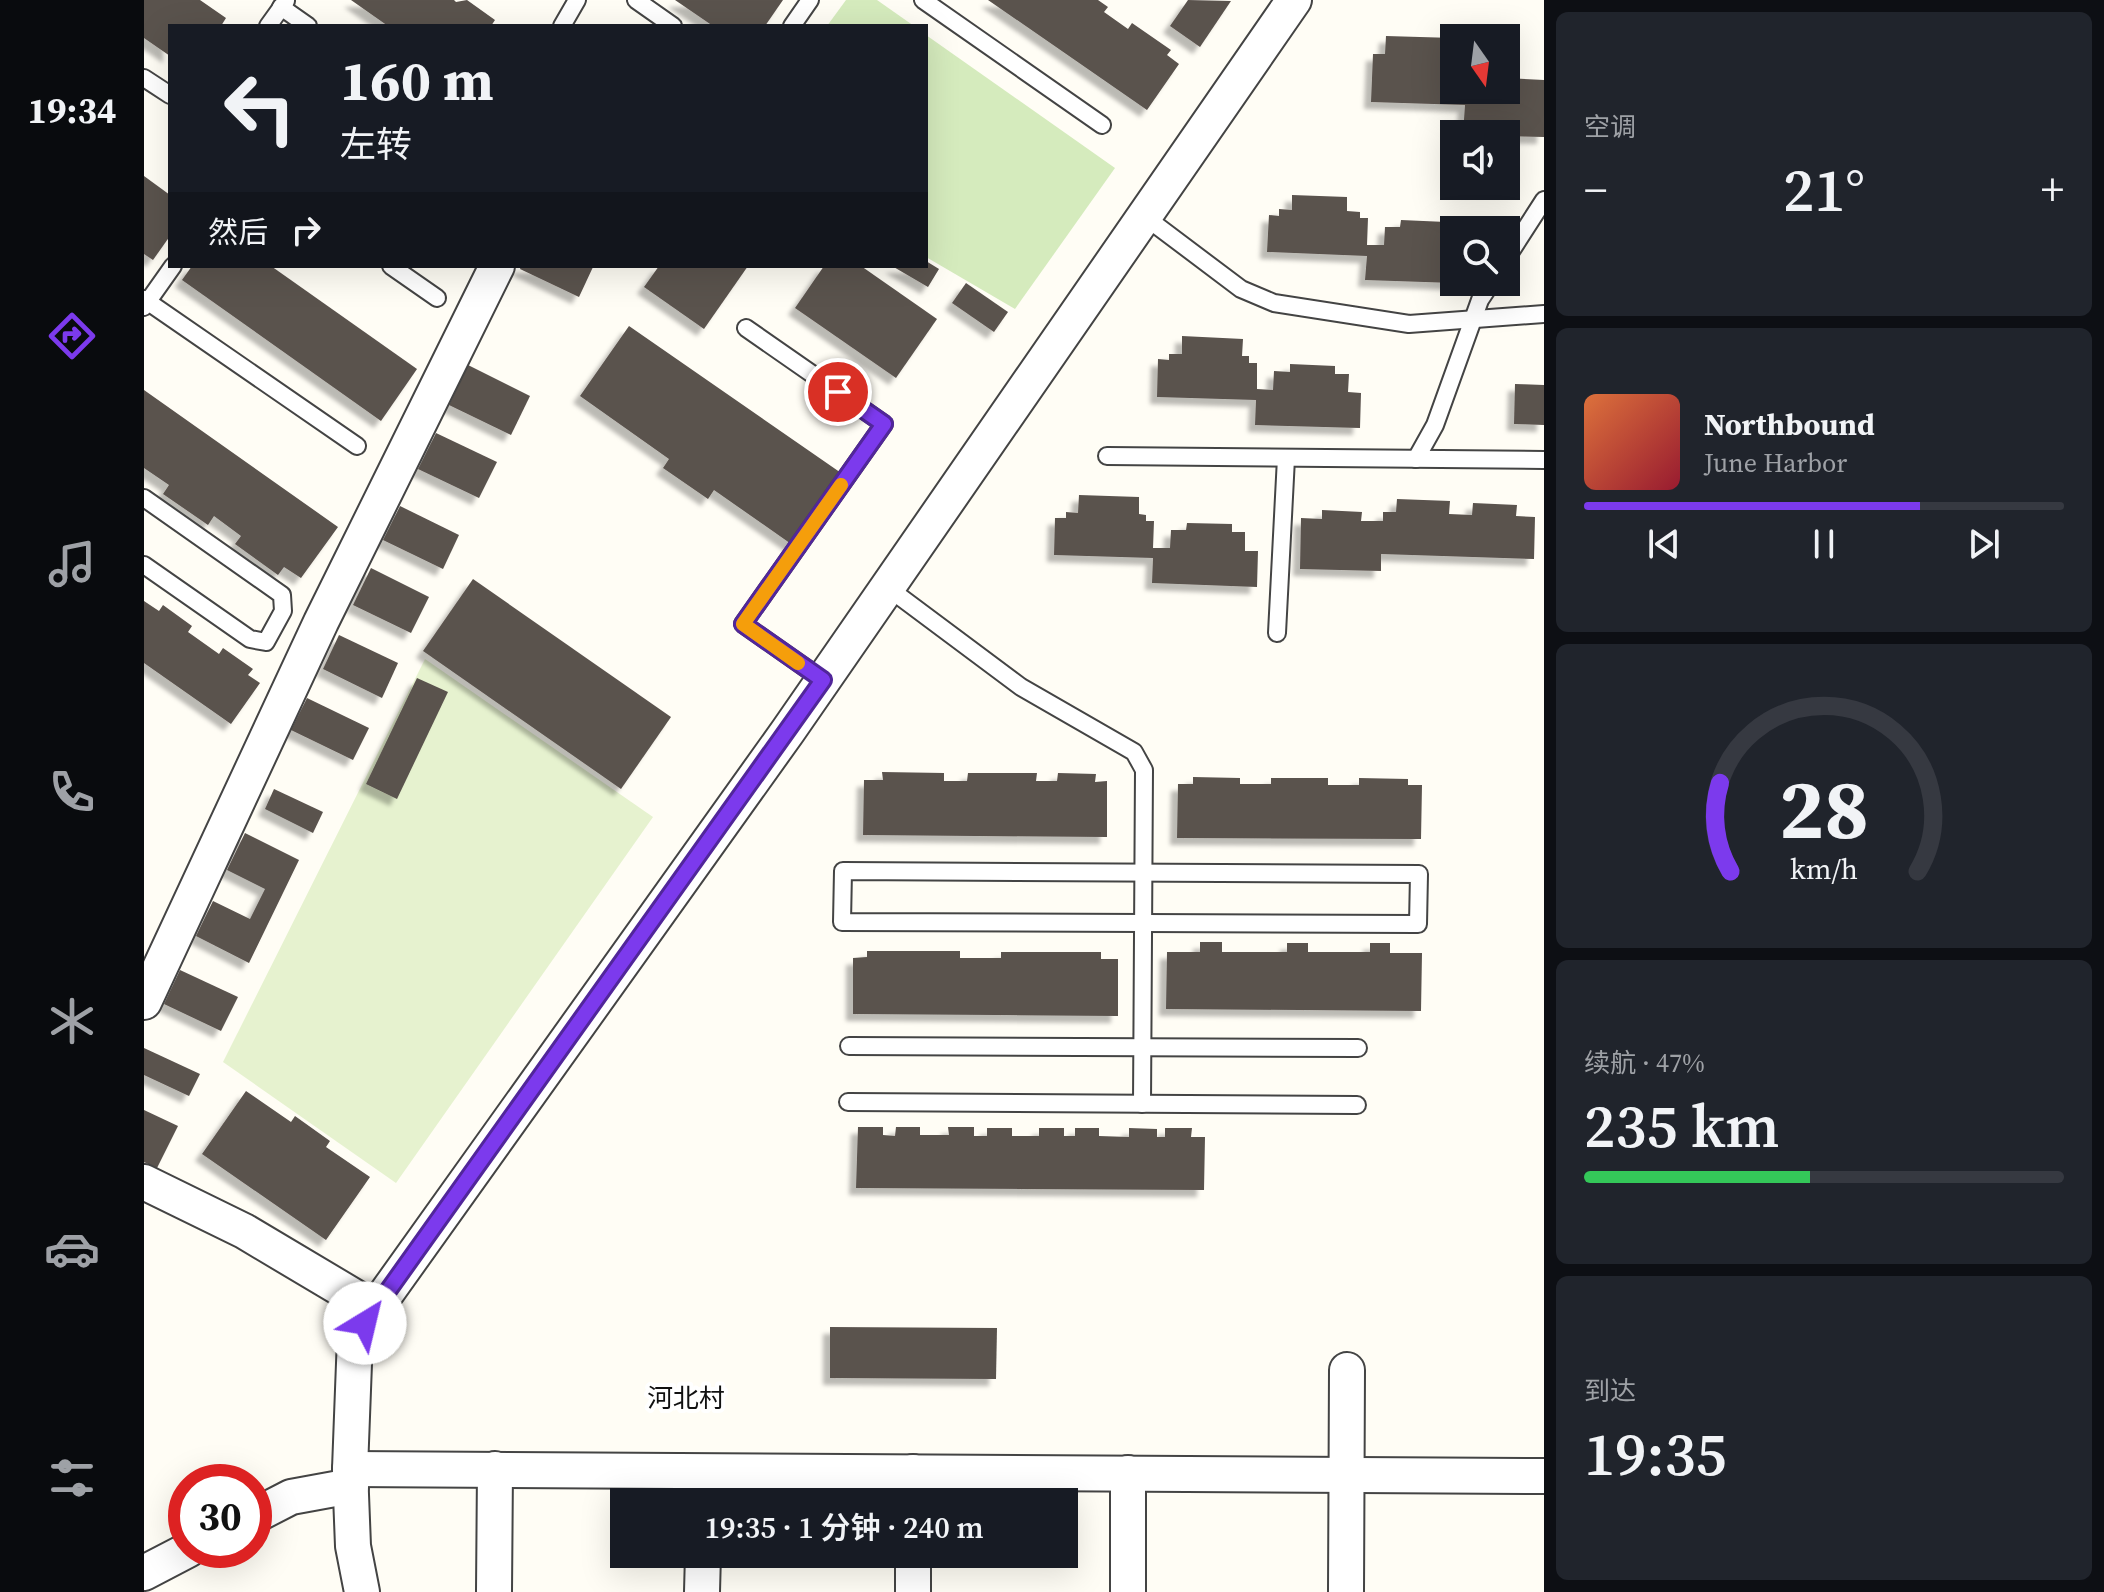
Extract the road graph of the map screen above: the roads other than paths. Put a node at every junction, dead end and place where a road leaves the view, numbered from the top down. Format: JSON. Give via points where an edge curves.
{"nodes":[{"id":1,"x":577,"y":0,"type":"edge"},
{"id":2,"x":636,"y":0,"type":"edge"},
{"id":3,"x":810,"y":0,"type":"edge"},
{"id":4,"x":923,"y":0,"type":"edge"},
{"id":5,"x":1294,"y":0,"type":"edge"},
{"id":6,"x":284,"y":4,"type":"edge"},
{"id":7,"x":269,"y":24,"type":"edge"},
{"id":8,"x":306,"y":24,"type":"edge"},
{"id":9,"x":563,"y":24,"type":"edge"},
{"id":10,"x":670,"y":24,"type":"edge"},
{"id":11,"x":793,"y":24,"type":"edge"},
{"id":12,"x":144,"y":78,"type":"edge"},
{"id":13,"x":168,"y":94,"type":"edge"},
{"id":14,"x":1102,"y":125,"type":"dead end"},
{"id":15,"x":1544,"y":200,"type":"edge"},
{"id":16,"x":1144,"y":216,"type":"junction"},
{"id":17,"x":1520,"y":237,"type":"edge"},
{"id":18,"x":171,"y":268,"type":"edge"},
{"id":19,"x":394,"y":268,"type":"edge"},
{"id":20,"x":496,"y":268,"type":"edge"},
{"id":21,"x":1483,"y":296,"type":"edge"},
{"id":22,"x":437,"y":298,"type":"dead end"},
{"id":23,"x":145,"y":303,"type":"edge"},
{"id":24,"x":1544,"y":314,"type":"edge"},
{"id":25,"x":1473,"y":319,"type":"junction"},
{"id":26,"x":746,"y":328,"type":"dead end"},
{"id":27,"x":357,"y":446,"type":"dead end"},
{"id":28,"x":1107,"y":456,"type":"dead end"},
{"id":29,"x":1286,"y":458,"type":"junction"},
{"id":30,"x":1416,"y":459,"type":"junction"},
{"id":31,"x":1544,"y":460,"type":"edge"},
{"id":32,"x":144,"y":498,"type":"edge"},
{"id":33,"x":144,"y":565,"type":"edge"},
{"id":34,"x":887,"y":587,"type":"junction"},
{"id":35,"x":1277,"y":633,"type":"dead end"},
{"id":36,"x":823,"y":680,"type":"junction"},
{"id":37,"x":1143,"y":873,"type":"junction"},
{"id":38,"x":1143,"y":923,"type":"junction"},
{"id":39,"x":144,"y":1002,"type":"edge"},
{"id":40,"x":849,"y":1046,"type":"dead end"},
{"id":41,"x":1142,"y":1047,"type":"junction"},
{"id":42,"x":1358,"y":1048,"type":"dead end"},
{"id":43,"x":848,"y":1102,"type":"dead end"},
{"id":44,"x":1142,"y":1104,"type":"junction"},
{"id":45,"x":1357,"y":1105,"type":"dead end"},
{"id":46,"x":144,"y":1182,"type":"edge"},
{"id":47,"x":375,"y":1309,"type":"junction"},
{"id":48,"x":1347,"y":1370,"type":"dead end"},
{"id":49,"x":495,"y":1469,"type":"junction"},
{"id":50,"x":1128,"y":1473,"type":"junction"},
{"id":51,"x":1347,"y":1474,"type":"junction"},
{"id":52,"x":1544,"y":1476,"type":"edge"},
{"id":53,"x":351,"y":1477,"type":"junction"},
{"id":54,"x":703,"y":1486,"type":"edge"},
{"id":55,"x":913,"y":1487,"type":"edge"},
{"id":56,"x":272,"y":1507,"type":"edge"},
{"id":57,"x":168,"y":1560,"type":"edge"},
{"id":58,"x":703,"y":1568,"type":"edge"},
{"id":59,"x":913,"y":1568,"type":"edge"},
{"id":60,"x":144,"y":1573,"type":"edge"},
{"id":61,"x":362,"y":1592,"type":"edge"},
{"id":62,"x":494,"y":1592,"type":"edge"},
{"id":63,"x":702,"y":1592,"type":"edge"},
{"id":64,"x":913,"y":1592,"type":"edge"},
{"id":65,"x":1128,"y":1592,"type":"edge"},
{"id":66,"x":1346,"y":1592,"type":"edge"}],
"edges":[{"from":1,"to":9,"type":"lane"},
{"from":2,"to":10,"type":"lane"},
{"from":3,"to":11,"type":"lane"},
{"from":4,"to":14,"type":"lane"},
{"from":5,"to":16,"type":"street"},
{"from":6,"to":7,"type":"lane"},
{"from":6,"to":8,"type":"lane"},
{"from":12,"to":13,"type":"lane"},
{"from":15,"to":17,"type":"lane"},
{"from":16,"to":25,"type":"lane","via":[[1241,289],[1274,303],[1409,324]]},
{"from":16,"to":34,"type":"street"},
{"from":18,"to":23,"type":"lane"},
{"from":19,"to":22,"type":"lane"},
{"from":20,"to":39,"type":"street","via":[[321,622]]},
{"from":21,"to":25,"type":"lane"},
{"from":23,"to":27,"type":"lane"},
{"from":24,"to":25,"type":"lane"},
{"from":25,"to":30,"type":"lane","via":[[1435,425]]},
{"from":26,"to":36,"type":"lane","via":[[884,424],[743,624]]},
{"from":28,"to":29,"type":"lane"},
{"from":29,"to":30,"type":"lane"},
{"from":29,"to":35,"type":"lane"},
{"from":30,"to":31,"type":"lane"},
{"from":32,"to":33,"type":"lane","via":[[282,595],[283,611],[266,642],[250,639]]},
{"from":34,"to":36,"type":"street"},
{"from":34,"to":37,"type":"lane","via":[[1021,687],[1134,752],[1144,770]]},
{"from":36,"to":47,"type":"street"},
{"from":37,"to":38,"type":"lane"},
{"from":37,"to":38,"type":"lane","via":[[1419,874],[1418,924]]},
{"from":37,"to":38,"type":"lane","via":[[843,871],[842,922]]},
{"from":38,"to":41,"type":"lane"},
{"from":40,"to":41,"type":"lane"},
{"from":41,"to":42,"type":"lane"},
{"from":41,"to":44,"type":"lane"},
{"from":43,"to":44,"type":"lane"},
{"from":44,"to":45,"type":"lane"},
{"from":46,"to":47,"type":"street","via":[[244,1231]]},
{"from":47,"to":53,"type":"street","via":[[355,1337]]},
{"from":48,"to":51,"type":"street"},
{"from":49,"to":53,"type":"street"},
{"from":49,"to":54,"type":"street"},
{"from":49,"to":62,"type":"street"},
{"from":50,"to":51,"type":"street"},
{"from":50,"to":55,"type":"street"},
{"from":50,"to":65,"type":"street"},
{"from":51,"to":52,"type":"street"},
{"from":51,"to":66,"type":"street"},
{"from":53,"to":56,"type":"street"},
{"from":53,"to":61,"type":"street","via":[[353,1546]]},
{"from":54,"to":55,"type":"street"},
{"from":57,"to":60,"type":"street"},
{"from":58,"to":63,"type":"street"},
{"from":59,"to":64,"type":"street"}]}
